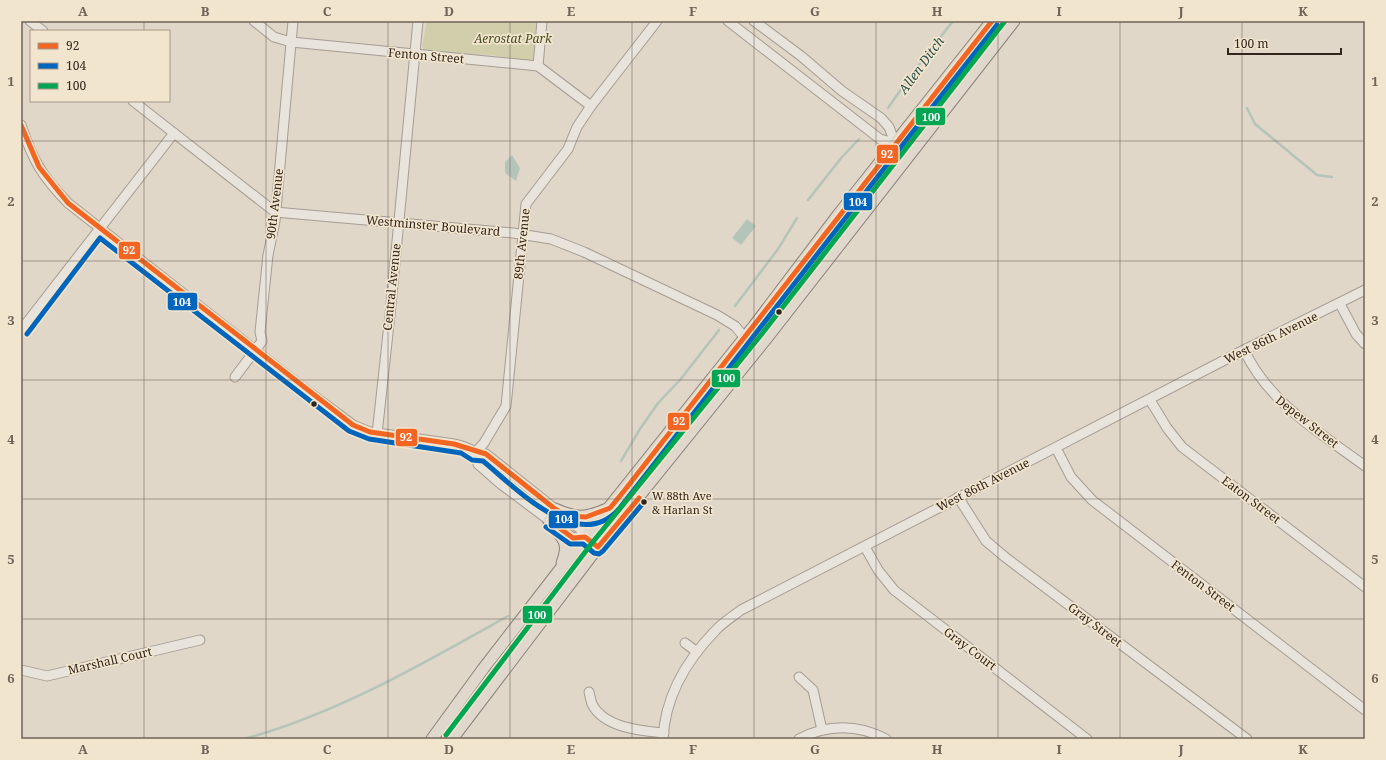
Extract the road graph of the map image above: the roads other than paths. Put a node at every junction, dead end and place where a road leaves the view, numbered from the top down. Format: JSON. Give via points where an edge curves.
{"nodes":[{"id":1,"x":30,"y":21,"type":"edge"},
{"id":2,"x":254,"y":21,"type":"edge"},
{"id":3,"x":293,"y":21,"type":"edge"},
{"id":4,"x":418,"y":21,"type":"edge"},
{"id":5,"x":542,"y":21,"type":"edge"},
{"id":6,"x":657,"y":21,"type":"edge"},
{"id":7,"x":728,"y":21,"type":"edge"},
{"id":8,"x":754,"y":21,"type":"edge"},
{"id":9,"x":992,"y":21,"type":"edge"},
{"id":10,"x":1014,"y":21,"type":"edge"},
{"id":11,"x":42,"y":30,"type":"edge"},
{"id":12,"x":291,"y":42,"type":"junction"},
{"id":13,"x":415,"y":55,"type":"junction"},
{"id":14,"x":538,"y":66,"type":"junction"},
{"id":15,"x":134,"y":102,"type":"edge"},
{"id":16,"x":591,"y":106,"type":"junction"},
{"id":17,"x":21,"y":125,"type":"edge"},
{"id":18,"x":174,"y":133,"type":"junction"},
{"id":19,"x":895,"y":143,"type":"junction"},
{"id":20,"x":275,"y":212,"type":"junction"},
{"id":21,"x":399,"y":224,"type":"junction"},
{"id":22,"x":100,"y":228,"type":"junction"},
{"id":23,"x":522,"y":235,"type":"junction"},
{"id":24,"x":1365,"y":290,"type":"edge"},
{"id":25,"x":1340,"y":304,"type":"junction"},
{"id":26,"x":21,"y":330,"type":"edge"},
{"id":27,"x":745,"y":338,"type":"junction"},
{"id":28,"x":1365,"y":344,"type":"edge"},
{"id":29,"x":1244,"y":350,"type":"junction"},
{"id":30,"x":255,"y":351,"type":"junction"},
{"id":31,"x":235,"y":377,"type":"dead end"},
{"id":32,"x":1150,"y":400,"type":"junction"},
{"id":33,"x":377,"y":434,"type":"junction"},
{"id":34,"x":1056,"y":448,"type":"junction"},
{"id":35,"x":475,"y":453,"type":"junction"},
{"id":36,"x":1365,"y":466,"type":"edge"},
{"id":37,"x":491,"y":476,"type":"junction"},
{"id":38,"x":958,"y":497,"type":"junction"},
{"id":39,"x":545,"y":501,"type":"junction"},
{"id":40,"x":610,"y":508,"type":"junction"},
{"id":41,"x":555,"y":509,"type":"junction"},
{"id":42,"x":549,"y":521,"type":"junction"},
{"id":43,"x":585,"y":537,"type":"junction"},
{"id":44,"x":598,"y":547,"type":"junction"},
{"id":45,"x":865,"y":547,"type":"junction"},
{"id":46,"x":560,"y":570,"type":"junction"},
{"id":47,"x":1365,"y":587,"type":"edge"},
{"id":48,"x":200,"y":640,"type":"dead end"},
{"id":49,"x":685,"y":643,"type":"dead end"},
{"id":50,"x":698,"y":652,"type":"junction"},
{"id":51,"x":21,"y":670,"type":"edge"},
{"id":52,"x":799,"y":677,"type":"dead end"},
{"id":53,"x":589,"y":692,"type":"dead end"},
{"id":54,"x":1365,"y":710,"type":"edge"},
{"id":55,"x":822,"y":730,"type":"junction"},
{"id":56,"x":664,"y":736,"type":"edge"},
{"id":57,"x":432,"y":739,"type":"edge"},
{"id":58,"x":452,"y":739,"type":"edge"},
{"id":59,"x":799,"y":739,"type":"edge"},
{"id":60,"x":886,"y":739,"type":"edge"},
{"id":61,"x":1087,"y":739,"type":"edge"},
{"id":62,"x":1247,"y":739,"type":"edge"}],
"edges":[{"from":1,"to":11,"type":"street"},
{"from":2,"to":12,"type":"street","name":"Fenton Street","via":[[274,36]]},
{"from":3,"to":12,"type":"street","name":"90th Avenue"},
{"from":4,"to":13,"type":"street","name":"Central Avenue"},
{"from":5,"to":14,"type":"street"},
{"from":6,"to":16,"type":"street","name":"89th Avenue"},
{"from":7,"to":19,"type":"street","via":[[880,139]]},
{"from":8,"to":19,"type":"street","via":[[842,91],[881,118],[889,127]]},
{"from":9,"to":19,"type":"main road"},
{"from":10,"to":44,"type":"main road","via":[[766,339]]},
{"from":12,"to":13,"type":"street","name":"Fenton Street"},
{"from":12,"to":20,"type":"street","name":"90th Avenue"},
{"from":13,"to":14,"type":"street","name":"Fenton Street"},
{"from":13,"to":21,"type":"street","name":"Central Avenue"},
{"from":14,"to":16,"type":"street"},
{"from":15,"to":18,"type":"street"},
{"from":16,"to":23,"type":"street","name":"89th Avenue","via":[[577,127],[568,149],[527,202]]},
{"from":17,"to":22,"type":"street","via":[[35,163],[50,184],[68,203]]},
{"from":18,"to":20,"type":"street"},
{"from":18,"to":22,"type":"street"},
{"from":19,"to":27,"type":"main road"},
{"from":20,"to":21,"type":"street","name":"Westminster Boulevard"},
{"from":20,"to":30,"type":"street","name":"90th Avenue","via":[[260,332],[262,340]]},
{"from":21,"to":23,"type":"street","name":"Westminster Boulevard"},
{"from":21,"to":33,"type":"street","name":"Central Avenue"},
{"from":22,"to":26,"type":"street"},
{"from":22,"to":30,"type":"street"},
{"from":23,"to":27,"type":"street","name":"Westminster Boulevard","via":[[551,239],[642,279],[717,315],[735,326]]},
{"from":23,"to":35,"type":"street","name":"89th Avenue","via":[[506,406],[484,444]]},
{"from":24,"to":25,"type":"street","name":"West 86th Avenue"},
{"from":25,"to":28,"type":"street","via":[[1356,334]]},
{"from":25,"to":29,"type":"street","name":"West 86th Avenue"},
{"from":27,"to":40,"type":"main road"},
{"from":29,"to":32,"type":"street","name":"West 86th Avenue"},
{"from":29,"to":36,"type":"street","name":"Depew Street","via":[[1252,366],[1274,396]]},
{"from":30,"to":31,"type":"street","name":"90th Avenue"},
{"from":30,"to":33,"type":"street","via":[[353,425]]},
{"from":32,"to":34,"type":"street","name":"West 86th Avenue"},
{"from":32,"to":47,"type":"street","name":"Eaton Street","via":[[1182,447]]},
{"from":33,"to":35,"type":"street","via":[[454,444],[464,446]]},
{"from":34,"to":38,"type":"street","name":"West 86th Avenue"},
{"from":34,"to":54,"type":"street","name":"Fenton Street","via":[[1071,477],[1092,500]]},
{"from":35,"to":37,"type":"street","via":[[478,464]]},
{"from":35,"to":39,"type":"street","via":[[486,454]]},
{"from":37,"to":39,"type":"street","via":[[507,478],[528,494]]},
{"from":37,"to":42,"type":"street"},
{"from":38,"to":45,"type":"street","name":"West 86th Avenue"},
{"from":38,"to":62,"type":"street","name":"Gray Street","via":[[986,541],[1005,557]]},
{"from":39,"to":41,"type":"street"},
{"from":40,"to":41,"type":"main road","via":[[586,517],[569,516]]},
{"from":40,"to":43,"type":"main road"},
{"from":41,"to":43,"type":"street","via":[[580,529]]},
{"from":42,"to":43,"type":"street","via":[[573,538]]},
{"from":42,"to":46,"type":"main road","via":[[565,539],[566,553]]},
{"from":43,"to":44,"type":"street"},
{"from":43,"to":46,"type":"main road"},
{"from":44,"to":58,"type":"main road"},
{"from":45,"to":50,"type":"street","name":"West 86th Avenue","via":[[741,610],[715,630]]},
{"from":45,"to":61,"type":"street","name":"Gray Court","via":[[878,570],[900,595]]},
{"from":46,"to":57,"type":"main road"},
{"from":48,"to":51,"type":"street","name":"Marshall Court","via":[[47,676]]},
{"from":49,"to":50,"type":"street"},
{"from":50,"to":56,"type":"street","name":"West 86th Avenue","via":[[680,677],[670,699]]},
{"from":52,"to":55,"type":"street","via":[[813,690]]},
{"from":53,"to":56,"type":"street","via":[[592,705],[616,724]]},
{"from":55,"to":59,"type":"street"},
{"from":55,"to":60,"type":"street","via":[[860,729]]}]}
